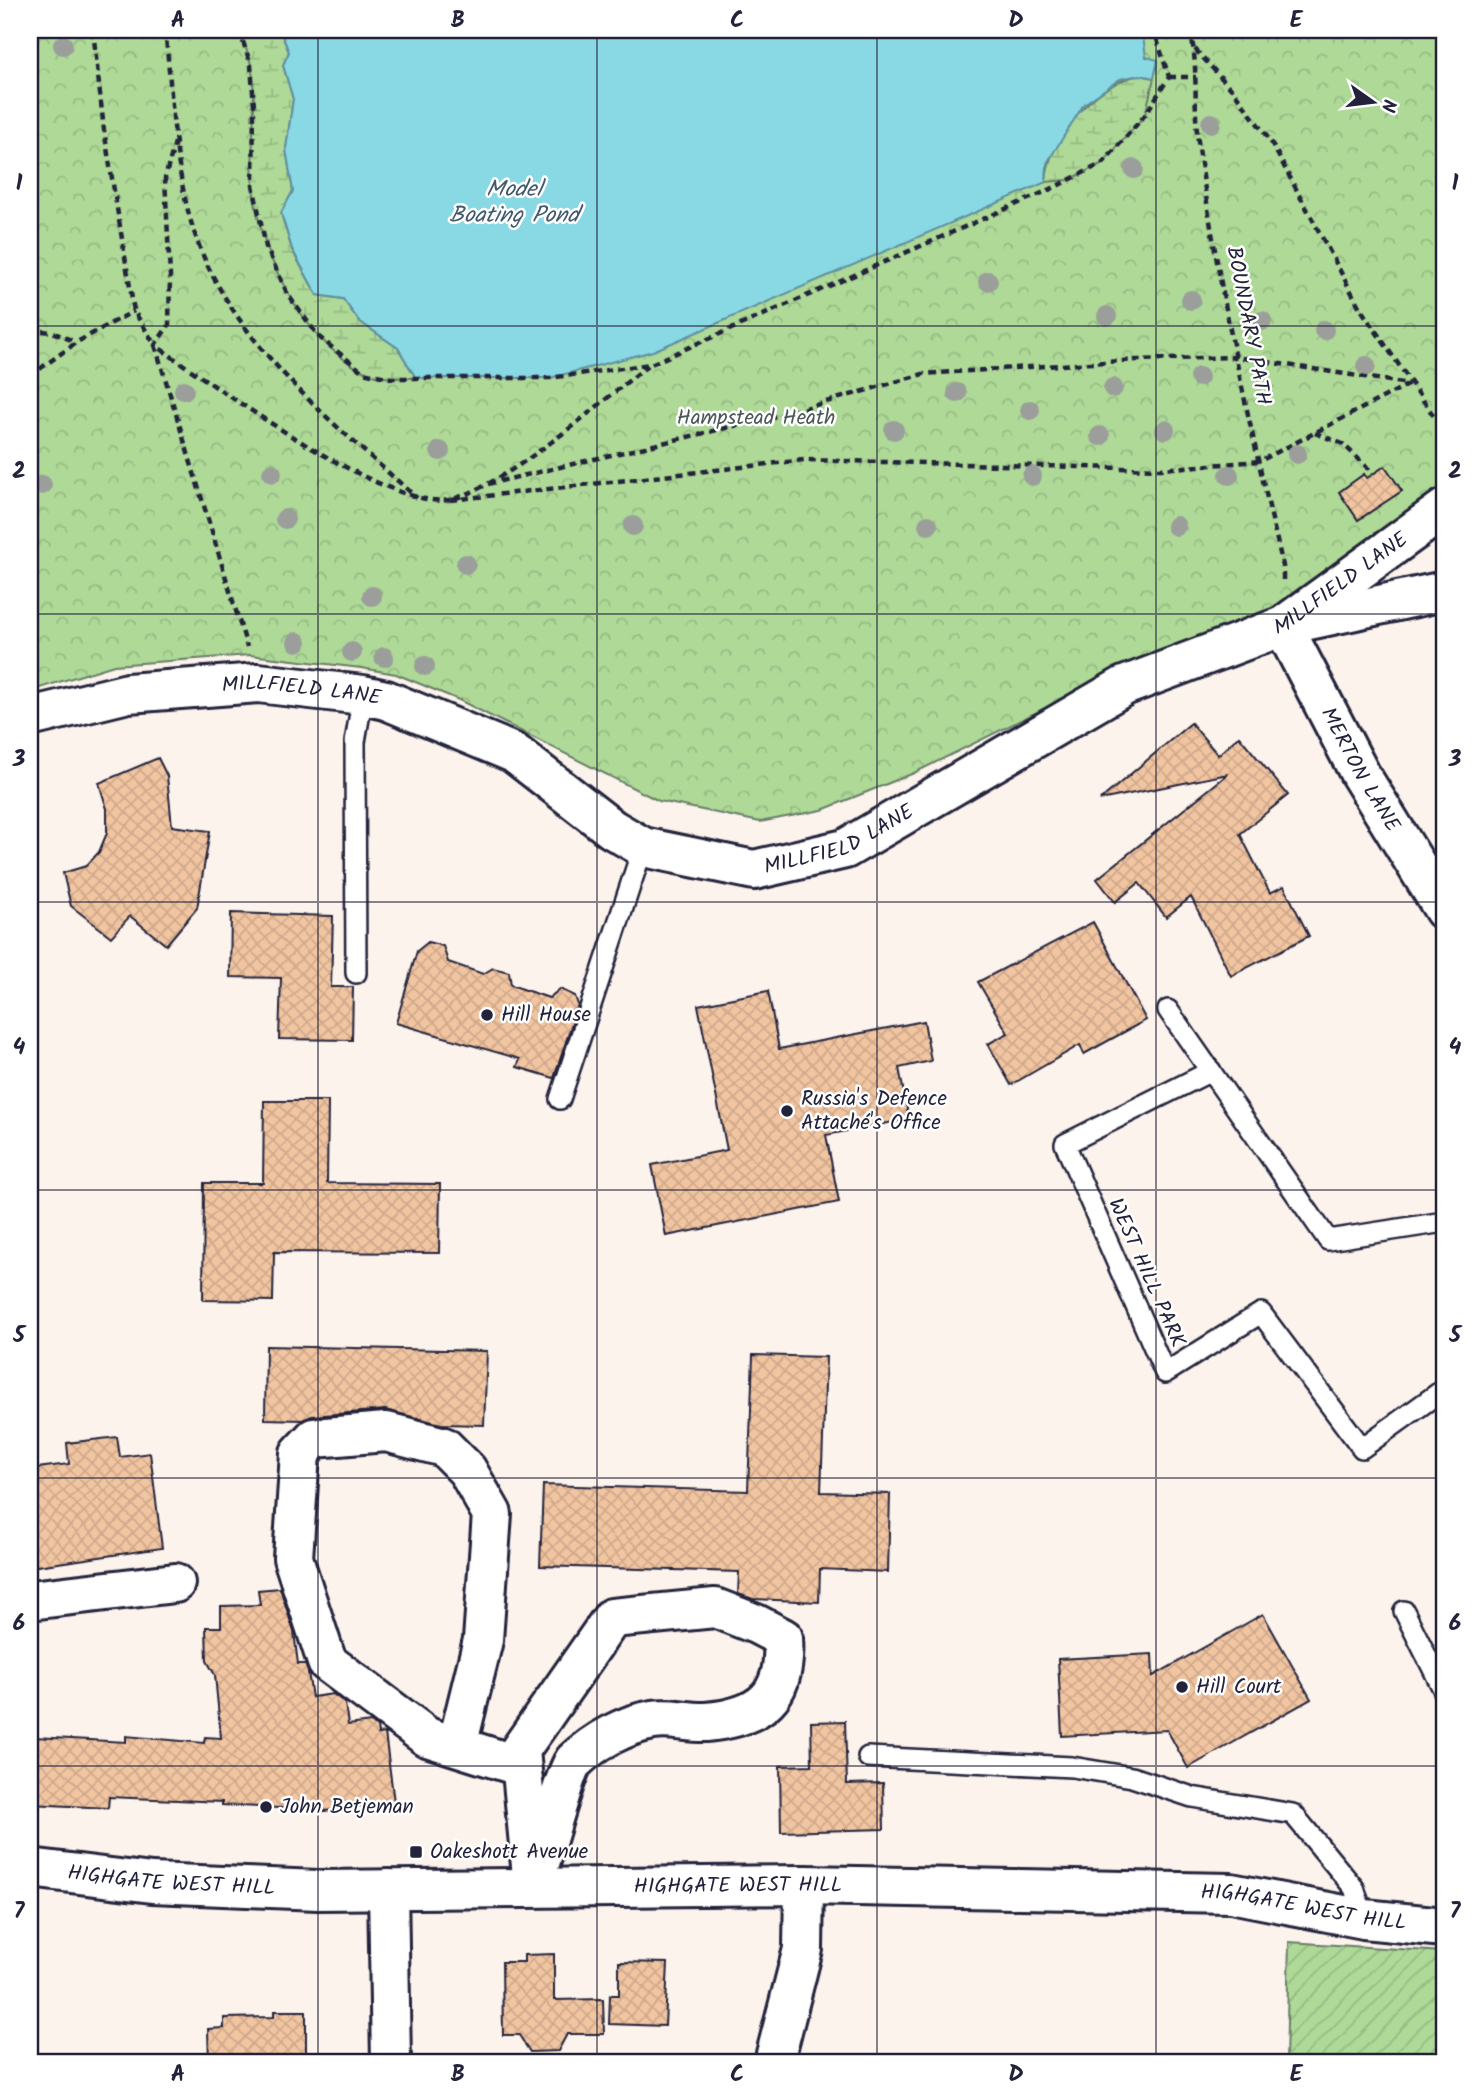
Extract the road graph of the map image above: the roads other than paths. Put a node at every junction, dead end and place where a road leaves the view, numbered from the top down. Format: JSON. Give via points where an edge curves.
{"nodes":[{"id":1,"x":1444,"y":509,"type":"edge"},
{"id":2,"x":1444,"y":591,"type":"edge"},
{"id":3,"x":1283,"y":626,"type":"junction"},
{"id":4,"x":363,"y":695,"type":"junction"},
{"id":5,"x":30,"y":717,"type":"edge"},
{"id":6,"x":643,"y":847,"type":"junction"},
{"id":7,"x":1444,"y":910,"type":"edge"},
{"id":8,"x":356,"y":973,"type":"dead end"},
{"id":9,"x":1168,"y":1010,"type":"dead end"},
{"id":10,"x":1211,"y":1071,"type":"junction"},
{"id":11,"x":560,"y":1099,"type":"dead end"},
{"id":12,"x":1444,"y":1222,"type":"edge"},
{"id":13,"x":1444,"y":1389,"type":"edge"},
{"id":14,"x":175,"y":1583,"type":"dead end"},
{"id":15,"x":30,"y":1600,"type":"edge"},
{"id":16,"x":1404,"y":1611,"type":"dead end"},
{"id":17,"x":1444,"y":1691,"type":"edge"},
{"id":18,"x":457,"y":1746,"type":"junction"},
{"id":19,"x":868,"y":1757,"type":"dead end"},
{"id":20,"x":519,"y":1766,"type":"junction"},
{"id":21,"x":30,"y":1868,"type":"edge"},
{"id":22,"x":804,"y":1885,"type":"junction"},
{"id":23,"x":533,"y":1887,"type":"junction"},
{"id":24,"x":388,"y":1889,"type":"junction"},
{"id":25,"x":1364,"y":1919,"type":"junction"},
{"id":26,"x":1444,"y":1927,"type":"edge"},
{"id":27,"x":391,"y":2062,"type":"edge"},
{"id":28,"x":774,"y":2062,"type":"edge"}],
"edges":[{"from":1,"to":3,"type":"street","name":"MILLFIELD LANE"},
{"from":2,"to":3,"type":"street"},
{"from":3,"to":6,"type":"street","name":"MILLFIELD LANE","via":[[1124,686],[845,849],[754,870]]},
{"from":3,"to":7,"type":"street","name":"MERTON LANE","via":[[1360,774]]},
{"from":4,"to":5,"type":"street","name":"MILLFIELD LANE","via":[[258,683],[128,693]]},
{"from":4,"to":6,"type":"street","name":"MILLFIELD LANE","via":[[386,700],[514,753],[612,829]]},
{"from":4,"to":8,"type":"lane","via":[[355,742]]},
{"from":6,"to":11,"type":"lane"},
{"from":9,"to":10,"type":"lane"},
{"from":10,"to":12,"type":"lane","via":[[1328,1240]]},
{"from":10,"to":13,"type":"lane","name":"WEST HILL PARK","via":[[1065,1144],[1166,1373],[1261,1313],[1362,1448]]},
{"from":14,"to":15,"type":"street"},
{"from":16,"to":17,"type":"lane"},
{"from":18,"to":18,"type":"street","via":[[427,1737],[327,1661],[293,1559],[300,1453],[314,1438],[386,1432],[444,1447],[467,1470],[492,1514],[483,1640]]},
{"from":18,"to":20,"type":"street"},
{"from":19,"to":25,"type":"lane","via":[[1072,1768],[1132,1777],[1192,1797],[1293,1814],[1354,1888]]},
{"from":20,"to":23,"type":"street"},
{"from":20,"to":23,"type":"street","via":[[520,1750],[612,1618],[715,1608],[783,1639],[785,1664],[775,1693],[753,1712],[706,1722],[655,1720],[614,1732],[572,1763]]},
{"from":21,"to":24,"type":"street","name":"HIGHGATE WEST HILL","via":[[152,1883]]},
{"from":22,"to":23,"type":"street","name":"HIGHGATE WEST HILL"},
{"from":22,"to":25,"type":"street","name":"HIGHGATE WEST HILL","via":[[1231,1893]]},
{"from":22,"to":28,"type":"street","via":[[803,1949]]},
{"from":23,"to":24,"type":"street","name":"HIGHGATE WEST HILL"},
{"from":24,"to":27,"type":"street"},
{"from":25,"to":26,"type":"street","name":"HIGHGATE WEST HILL"}]}
